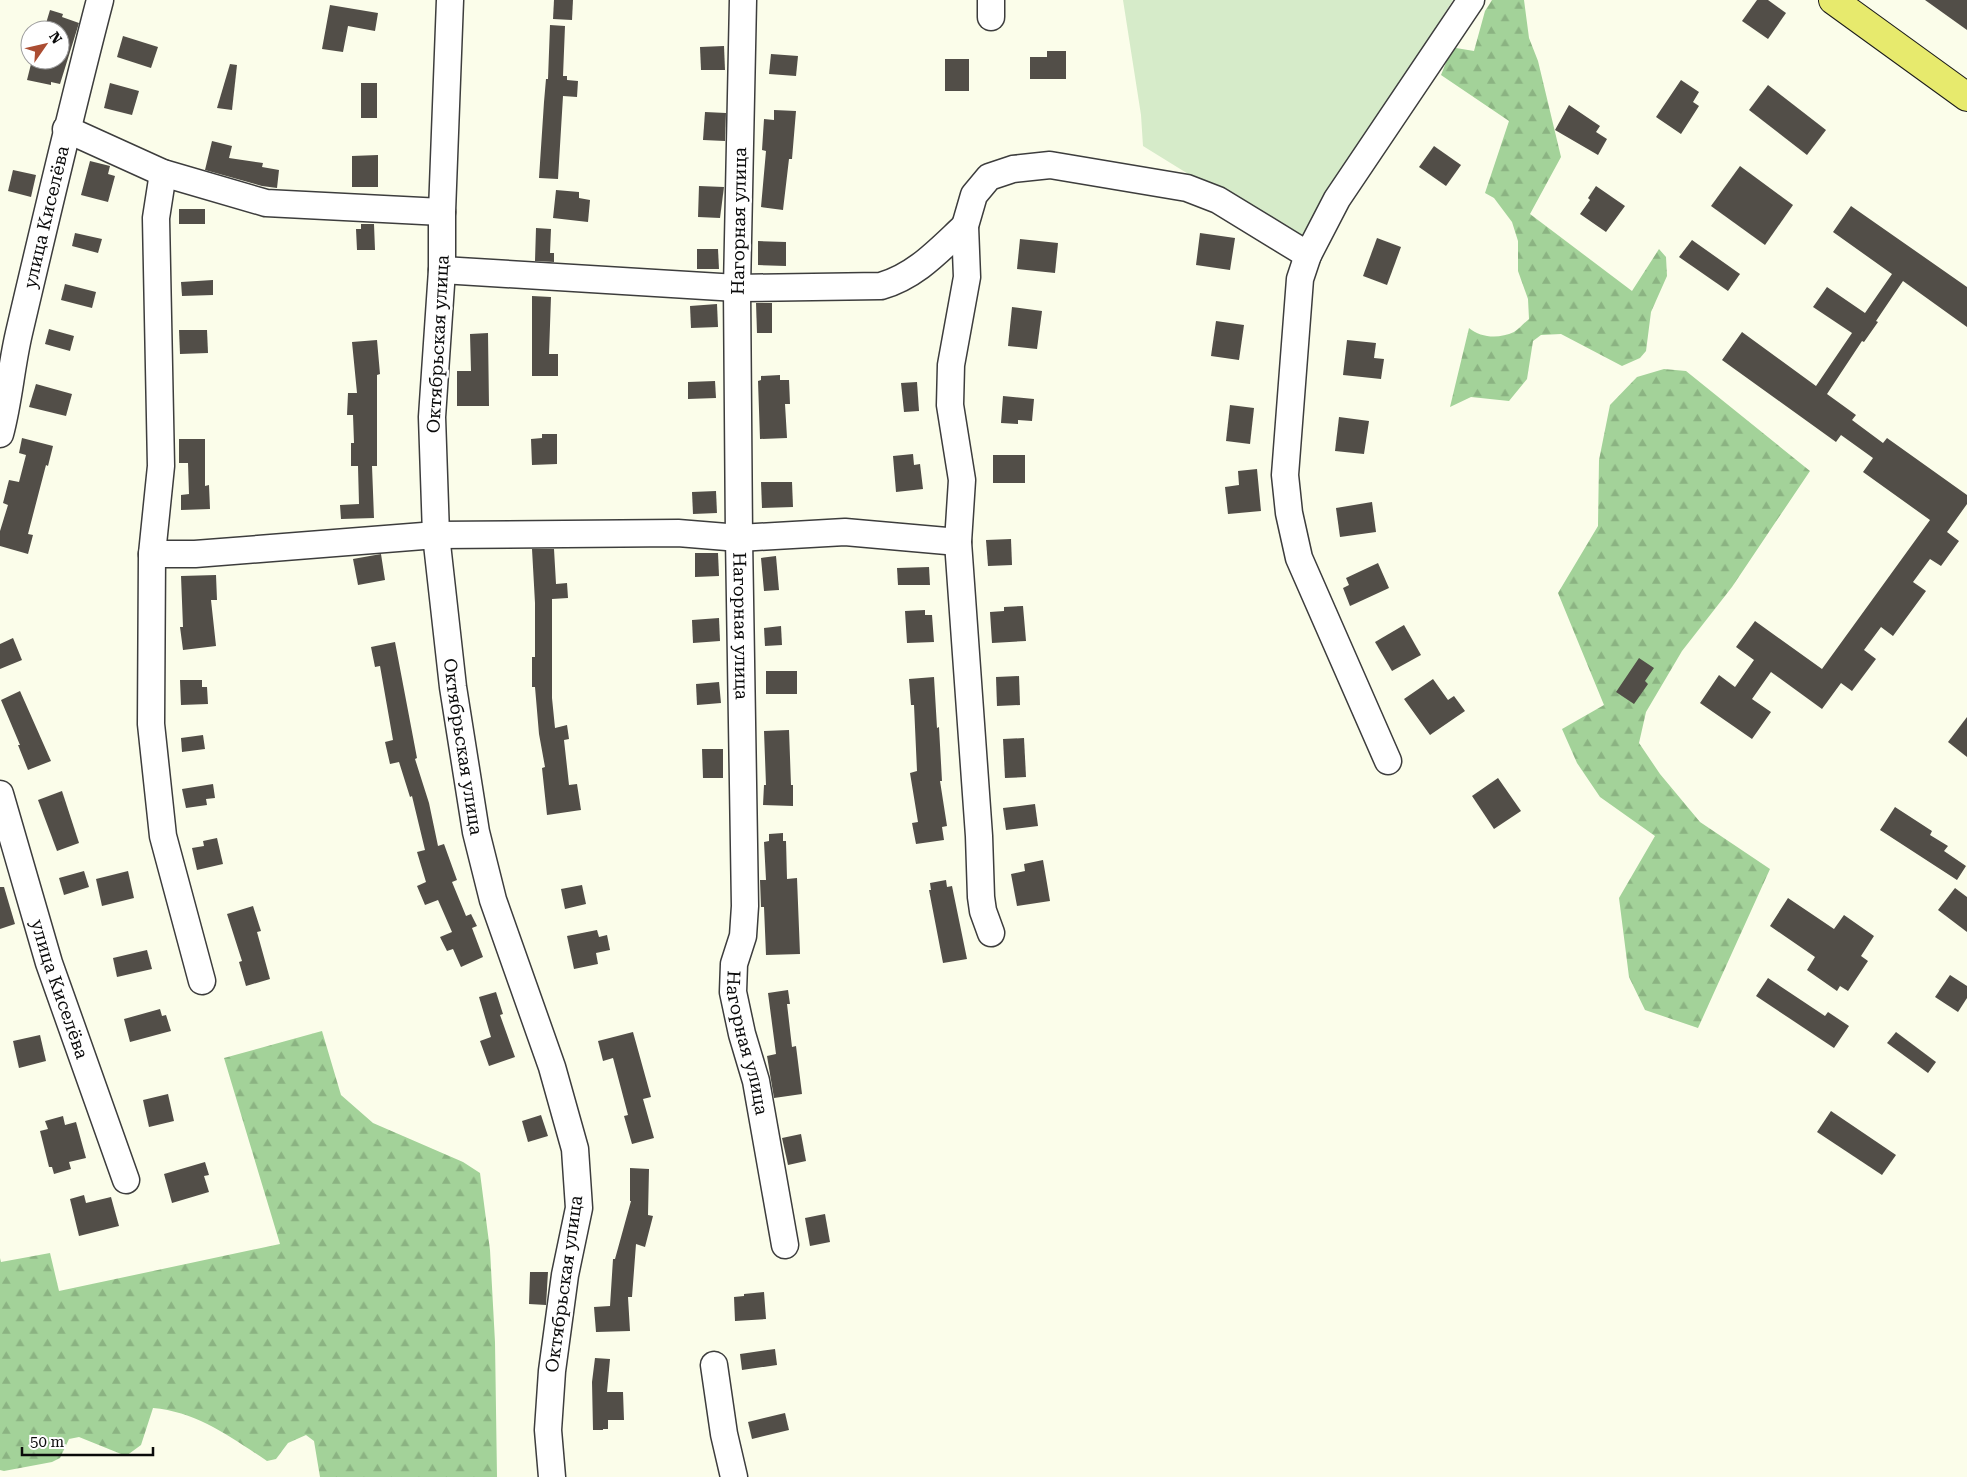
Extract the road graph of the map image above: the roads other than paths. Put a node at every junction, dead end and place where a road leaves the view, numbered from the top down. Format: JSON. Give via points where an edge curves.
{"nodes":[{"id":1,"x":100,"y":0,"type":"edge"},
{"id":2,"x":450,"y":0,"type":"edge"},
{"id":3,"x":743,"y":0,"type":"edge"},
{"id":4,"x":1471,"y":0,"type":"edge"},
{"id":5,"x":1832,"y":0,"type":"edge"},
{"id":6,"x":1967,"y":98,"type":"edge"},
{"id":7,"x":66,"y":129,"type":"junction"},
{"id":8,"x":164,"y":173,"type":"junction"},
{"id":9,"x":442,"y":212,"type":"junction"},
{"id":10,"x":965,"y":226,"type":"junction"},
{"id":11,"x":1308,"y":255,"type":"junction"},
{"id":12,"x":442,"y":270,"type":"junction"},
{"id":13,"x":737,"y":288,"type":"junction"},
{"id":14,"x":0,"y":434,"type":"edge"},
{"id":15,"x":436,"y":535,"type":"junction"},
{"id":16,"x":739,"y":538,"type":"junction"},
{"id":17,"x":958,"y":542,"type":"junction"},
{"id":18,"x":152,"y":554,"type":"junction"},
{"id":19,"x":1388,"y":761,"type":"dead end"},
{"id":20,"x":0,"y":794,"type":"edge"},
{"id":21,"x":990,"y":933,"type":"dead end"},
{"id":22,"x":202,"y":981,"type":"dead end"},
{"id":23,"x":126,"y":1180,"type":"dead end"},
{"id":24,"x":785,"y":1245,"type":"dead end"},
{"id":25,"x":714,"y":1365,"type":"dead end"},
{"id":26,"x":552,"y":1477,"type":"edge"},
{"id":27,"x":734,"y":1477,"type":"edge"}],
"edges":[{"from":1,"to":7,"type":"street","name":"улица Киселёва"},
{"from":2,"to":9,"type":"street","name":"Октябрьская улица"},
{"from":3,"to":13,"type":"street","name":"Нагорная улица"},
{"from":4,"to":11,"type":"street","via":[[1337,200]]},
{"from":5,"to":6,"type":"main road"},
{"from":7,"to":8,"type":"street"},
{"from":7,"to":14,"type":"street","name":"улица Киселёва","via":[[15,351],[7,410]]},
{"from":8,"to":9,"type":"street","via":[[266,203]]},
{"from":8,"to":18,"type":"street","via":[[156,218],[160,466]]},
{"from":9,"to":12,"type":"street","name":"Октябрьская улица"},
{"from":10,"to":11,"type":"street","via":[[974,195],[989,177],[1013,169],[1050,165],[1187,188],[1218,200]]},
{"from":10,"to":13,"type":"street","via":[[918,269],[899,281],[882,286]]},
{"from":10,"to":17,"type":"street","via":[[967,276],[951,366],[950,405],[962,480]]},
{"from":11,"to":19,"type":"street","via":[[1300,279],[1290,396],[1285,475],[1289,514],[1300,558]]},
{"from":12,"to":13,"type":"street"},
{"from":12,"to":15,"type":"street","name":"Октябрьская улица","via":[[432,417]]},
{"from":13,"to":16,"type":"street","name":"Нагорная улица"},
{"from":15,"to":16,"type":"street","via":[[678,533]]},
{"from":15,"to":18,"type":"street","via":[[194,554]]},
{"from":15,"to":26,"type":"street","name":"Октябрьская улица","via":[[453,687],[476,832],[493,900],[552,1067],[575,1149],[578,1208],[552,1371],[548,1430]]},
{"from":16,"to":17,"type":"street","via":[[845,532]]},
{"from":16,"to":24,"type":"street","name":"Нагорная улица","via":[[745,906],[743,936],[734,964],[733,992],[756,1080]]},
{"from":17,"to":21,"type":"street","via":[[981,897]]},
{"from":18,"to":22,"type":"street","via":[[151,724],[162,827]]},
{"from":20,"to":23,"type":"street","name":"улица Киселёва","via":[[49,963]]},
{"from":25,"to":27,"type":"street"}]}
